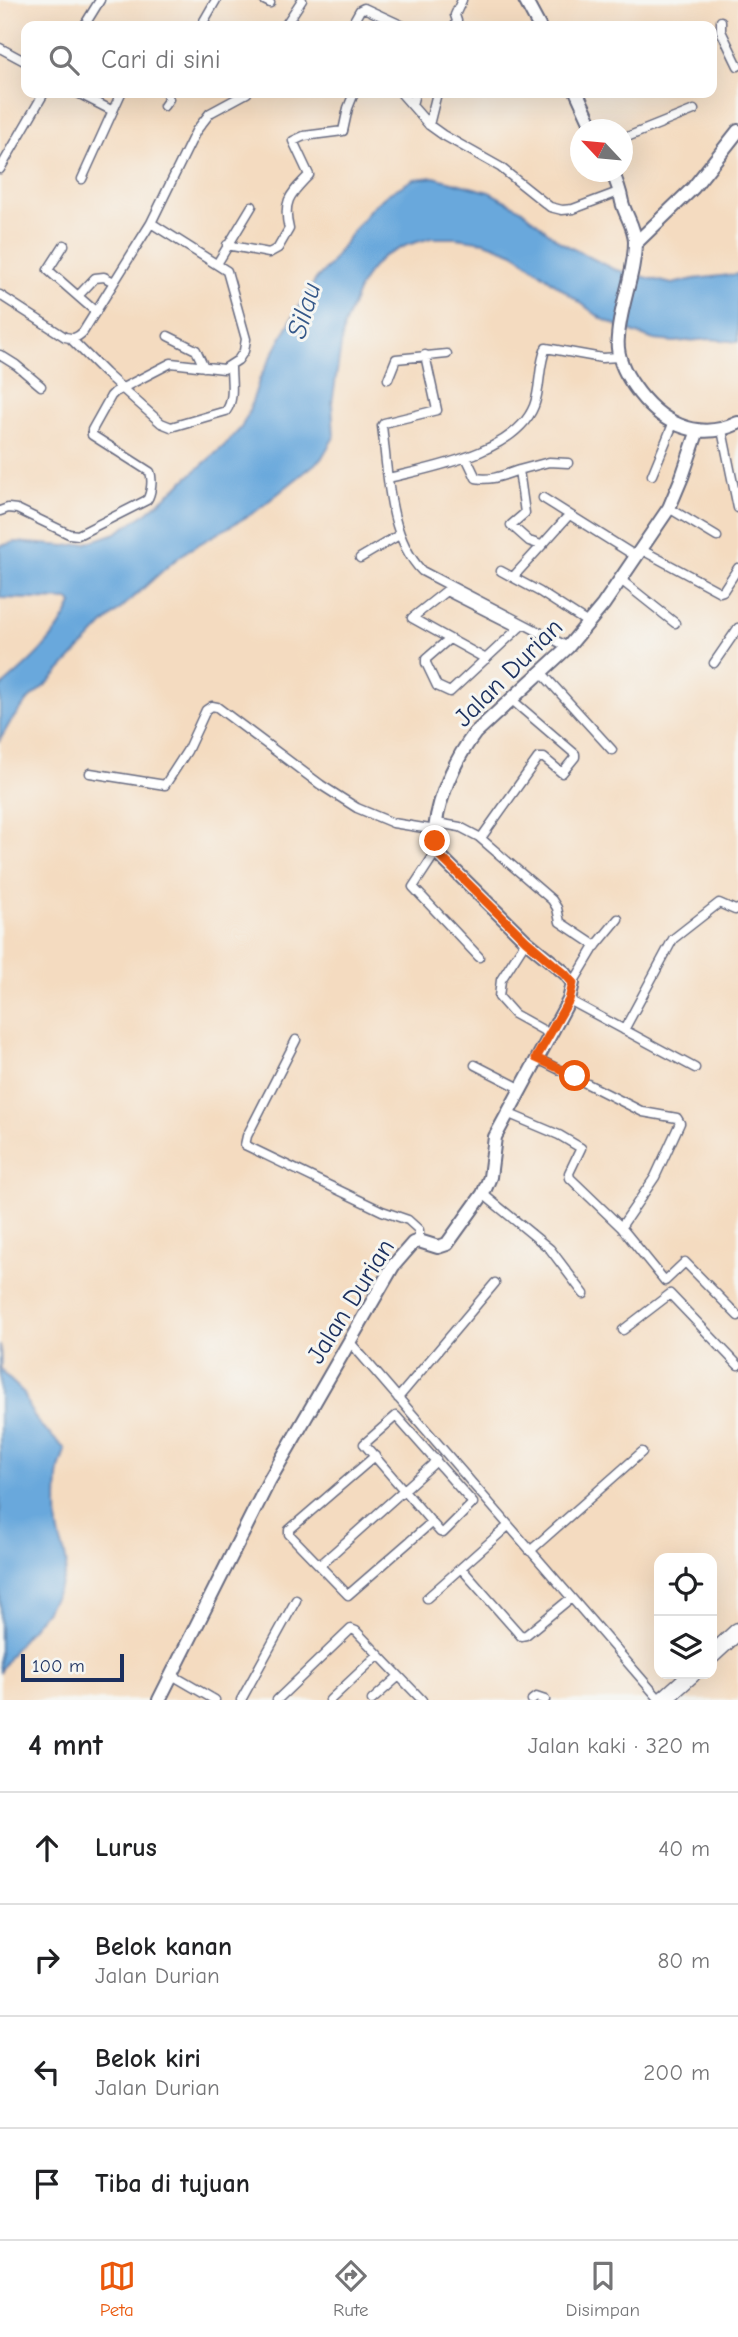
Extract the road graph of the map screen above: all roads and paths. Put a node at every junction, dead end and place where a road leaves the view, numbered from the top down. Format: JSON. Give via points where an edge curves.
{"nodes":[{"id":1,"x":100,"y":0,"type":"edge"},
{"id":2,"x":216,"y":0,"type":"edge"},
{"id":3,"x":302,"y":0,"type":"edge"},
{"id":4,"x":462,"y":0,"type":"edge"},
{"id":5,"x":525,"y":0,"type":"edge"},
{"id":6,"x":535,"y":0,"type":"edge"},
{"id":7,"x":87,"y":21,"type":"edge"},
{"id":8,"x":204,"y":21,"type":"edge"},
{"id":9,"x":288,"y":21,"type":"edge"},
{"id":10,"x":354,"y":21,"type":"edge"},
{"id":11,"x":392,"y":21,"type":"edge"},
{"id":12,"x":457,"y":21,"type":"edge"},
{"id":13,"x":536,"y":21,"type":"edge"},
{"id":14,"x":545,"y":21,"type":"edge"},
{"id":15,"x":722,"y":22,"type":"dead end"},
{"id":16,"x":0,"y":48,"type":"edge"},
{"id":17,"x":21,"y":59,"type":"edge"},
{"id":18,"x":738,"y":66,"type":"edge"},
{"id":19,"x":41,"y":98,"type":"edge"},
{"id":20,"x":88,"y":98,"type":"edge"},
{"id":21,"x":119,"y":98,"type":"edge"},
{"id":22,"x":168,"y":98,"type":"edge"},
{"id":23,"x":238,"y":98,"type":"edge"},
{"id":24,"x":352,"y":98,"type":"edge"},
{"id":25,"x":406,"y":98,"type":"edge"},
{"id":26,"x":414,"y":98,"type":"edge"},
{"id":27,"x":436,"y":98,"type":"edge"},
{"id":28,"x":570,"y":98,"type":"edge"},
{"id":29,"x":579,"y":98,"type":"edge"},
{"id":30,"x":412,"y":104,"type":"junction"},
{"id":31,"x":164,"y":106,"type":"dead end"},
{"id":32,"x":695,"y":110,"type":"dead end"},
{"id":33,"x":113,"y":111,"type":"junction"},
{"id":34,"x":580,"y":119,"type":"edge"},
{"id":35,"x":589,"y":119,"type":"edge"},
{"id":36,"x":429,"y":124,"type":"junction"},
{"id":37,"x":738,"y":131,"type":"edge"},
{"id":38,"x":633,"y":135,"type":"edge"},
{"id":39,"x":0,"y":169,"type":"edge"},
{"id":40,"x":82,"y":179,"type":"dead end"},
{"id":41,"x":610,"y":182,"type":"edge"},
{"id":42,"x":615,"y":182,"type":"edge"},
{"id":43,"x":619,"y":196,"type":"junction"},
{"id":44,"x":252,"y":206,"type":"dead end"},
{"id":45,"x":150,"y":223,"type":"junction"},
{"id":46,"x":635,"y":244,"type":"junction"},
{"id":47,"x":64,"y":245,"type":"dead end"},
{"id":48,"x":227,"y":245,"type":"junction"},
{"id":49,"x":217,"y":264,"type":"junction"},
{"id":50,"x":114,"y":282,"type":"junction"},
{"id":51,"x":78,"y":296,"type":"junction"},
{"id":52,"x":1,"y":298,"type":"edge"},
{"id":53,"x":96,"y":312,"type":"junction"},
{"id":54,"x":168,"y":336,"type":"dead end"},
{"id":55,"x":71,"y":339,"type":"junction"},
{"id":56,"x":447,"y":354,"type":"dead end"},
{"id":57,"x":425,"y":355,"type":"junction"},
{"id":58,"x":3,"y":357,"type":"edge"},
{"id":59,"x":620,"y":357,"type":"junction"},
{"id":60,"x":204,"y":367,"type":"junction"},
{"id":61,"x":231,"y":367,"type":"junction"},
{"id":62,"x":0,"y":368,"type":"edge"},
{"id":63,"x":388,"y":379,"type":"dead end"},
{"id":64,"x":41,"y":386,"type":"dead end"},
{"id":65,"x":123,"y":388,"type":"junction"},
{"id":66,"x":674,"y":424,"type":"junction"},
{"id":67,"x":738,"y":425,"type":"edge"},
{"id":68,"x":698,"y":430,"type":"junction"},
{"id":69,"x":722,"y":430,"type":"junction"},
{"id":70,"x":466,"y":457,"type":"junction"},
{"id":71,"x":568,"y":463,"type":"dead end"},
{"id":72,"x":519,"y":470,"type":"junction"},
{"id":73,"x":653,"y":475,"type":"dead end"},
{"id":74,"x":389,"y":478,"type":"junction"},
{"id":75,"x":543,"y":498,"type":"dead end"},
{"id":76,"x":669,"y":508,"type":"junction"},
{"id":77,"x":738,"y":508,"type":"edge"},
{"id":78,"x":0,"y":511,"type":"edge"},
{"id":79,"x":569,"y":515,"type":"junction"},
{"id":80,"x":399,"y":536,"type":"junction"},
{"id":81,"x":717,"y":537,"type":"dead end"},
{"id":82,"x":544,"y":543,"type":"junction"},
{"id":83,"x":639,"y":553,"type":"junction"},
{"id":84,"x":360,"y":558,"type":"dead end"},
{"id":85,"x":738,"y":568,"type":"edge"},
{"id":86,"x":501,"y":571,"type":"dead end"},
{"id":87,"x":513,"y":577,"type":"junction"},
{"id":88,"x":621,"y":580,"type":"junction"},
{"id":89,"x":588,"y":622,"type":"junction"},
{"id":90,"x":675,"y":623,"type":"dead end"},
{"id":91,"x":521,"y":626,"type":"junction"},
{"id":92,"x":738,"y":628,"type":"edge"},
{"id":93,"x":449,"y":639,"type":"junction"},
{"id":94,"x":568,"y":647,"type":"junction"},
{"id":95,"x":486,"y":659,"type":"junction"},
{"id":96,"x":714,"y":663,"type":"dead end"},
{"id":97,"x":541,"y":672,"type":"junction"},
{"id":98,"x":512,"y":700,"type":"junction"},
{"id":99,"x":612,"y":750,"type":"dead end"},
{"id":100,"x":90,"y":773,"type":"dead end"},
{"id":101,"x":437,"y":827,"type":"junction"},
{"id":102,"x":481,"y":838,"type":"junction"},
{"id":103,"x":436,"y":852,"type":"junction"},
{"id":104,"x":738,"y":909,"type":"edge"},
{"id":105,"x":618,"y":919,"type":"dead end"},
{"id":106,"x":526,"y":941,"type":"junction"},
{"id":107,"x":596,"y":946,"type":"junction"},
{"id":108,"x":479,"y":957,"type":"dead end"},
{"id":109,"x":573,"y":983,"type":"junction"},
{"id":110,"x":569,"y":1000,"type":"junction"},
{"id":111,"x":624,"y":1030,"type":"junction"},
{"id":112,"x":550,"y":1034,"type":"junction"},
{"id":113,"x":296,"y":1040,"type":"dead end"},
{"id":114,"x":536,"y":1058,"type":"junction"},
{"id":115,"x":475,"y":1065,"type":"dead end"},
{"id":116,"x":695,"y":1068,"type":"dead end"},
{"id":117,"x":520,"y":1088,"type":"junction"},
{"id":118,"x":506,"y":1113,"type":"junction"},
{"id":119,"x":483,"y":1194,"type":"junction"},
{"id":120,"x":621,"y":1227,"type":"junction"},
{"id":121,"x":419,"y":1241,"type":"junction"},
{"id":122,"x":665,"y":1281,"type":"junction"},
{"id":123,"x":495,"y":1283,"type":"dead end"},
{"id":124,"x":584,"y":1294,"type":"dead end"},
{"id":125,"x":670,"y":1294,"type":"junction"},
{"id":126,"x":738,"y":1316,"type":"edge"},
{"id":127,"x":623,"y":1330,"type":"dead end"},
{"id":128,"x":349,"y":1341,"type":"junction"},
{"id":129,"x":738,"y":1365,"type":"edge"},
{"id":130,"x":398,"y":1398,"type":"junction"},
{"id":131,"x":445,"y":1451,"type":"junction"},
{"id":132,"x":642,"y":1452,"type":"dead end"},
{"id":133,"x":375,"y":1457,"type":"junction"},
{"id":134,"x":435,"y":1460,"type":"junction"},
{"id":135,"x":403,"y":1489,"type":"junction"},
{"id":136,"x":432,"y":1522,"type":"junction"},
{"id":137,"x":508,"y":1526,"type":"junction"},
{"id":138,"x":530,"y":1551,"type":"junction"},
{"id":139,"x":319,"y":1564,"type":"junction"},
{"id":140,"x":461,"y":1568,"type":"junction"},
{"id":141,"x":427,"y":1598,"type":"dead end"},
{"id":142,"x":571,"y":1598,"type":"junction"},
{"id":143,"x":296,"y":1600,"type":"dead end"},
{"id":144,"x":738,"y":1631,"type":"edge"},
{"id":145,"x":717,"y":1650,"type":"edge"},
{"id":146,"x":378,"y":1655,"type":"junction"},
{"id":147,"x":172,"y":1675,"type":"junction"},
{"id":148,"x":400,"y":1676,"type":"junction"},
{"id":149,"x":686,"y":1679,"type":"edge"},
{"id":150,"x":159,"y":1700,"type":"edge"},
{"id":151,"x":215,"y":1700,"type":"edge"},
{"id":152,"x":241,"y":1700,"type":"edge"},
{"id":153,"x":277,"y":1700,"type":"edge"},
{"id":154,"x":330,"y":1700,"type":"edge"},
{"id":155,"x":372,"y":1700,"type":"edge"},
{"id":156,"x":422,"y":1700,"type":"edge"},
{"id":157,"x":532,"y":1700,"type":"edge"},
{"id":158,"x":545,"y":1700,"type":"edge"},
{"id":159,"x":662,"y":1700,"type":"edge"}],
"edges":[{"from":1,"to":7,"type":"street"},
{"from":2,"to":8,"type":"street"},
{"from":3,"to":9,"type":"street"},
{"from":4,"to":12,"type":"street"},
{"from":5,"to":13,"type":"street"},
{"from":6,"to":14,"type":"street"},
{"from":10,"to":11,"type":"street","via":[[364,8]]},
{"from":15,"to":18,"type":"street","via":[[720,32]]},
{"from":16,"to":17,"type":"street"},
{"from":19,"to":39,"type":"street"},
{"from":20,"to":33,"type":"street"},
{"from":21,"to":33,"type":"street"},
{"from":22,"to":31,"type":"street"},
{"from":23,"to":45,"type":"street","via":[[202,121]]},
{"from":24,"to":48,"type":"street","via":[[343,131],[292,142],[309,175],[292,191],[285,215],[289,229],[278,248],[269,253]]},
{"from":25,"to":30,"type":"street"},
{"from":26,"to":30,"type":"street"},
{"from":27,"to":36,"type":"street"},
{"from":28,"to":34,"type":"street"},
{"from":29,"to":35,"type":"street"},
{"from":30,"to":36,"type":"street"},
{"from":32,"to":38,"type":"street"},
{"from":33,"to":40,"type":"street"},
{"from":36,"to":43,"type":"street","via":[[500,167],[550,207],[573,209]]},
{"from":37,"to":46,"type":"street","via":[[693,188]]},
{"from":41,"to":43,"type":"street"},
{"from":42,"to":43,"type":"street"},
{"from":43,"to":46,"type":"street"},
{"from":44,"to":48,"type":"street"},
{"from":45,"to":49,"type":"street"},
{"from":45,"to":50,"type":"street"},
{"from":46,"to":59,"type":"street","via":[[617,339]]},
{"from":47,"to":51,"type":"street","via":[[48,270]]},
{"from":48,"to":49,"type":"street"},
{"from":49,"to":61,"type":"street","via":[[227,271],[246,340],[244,351]]},
{"from":50,"to":51,"type":"street","via":[[95,278]]},
{"from":50,"to":53,"type":"street"},
{"from":51,"to":53,"type":"street"},
{"from":52,"to":55,"type":"street"},
{"from":53,"to":55,"type":"street","via":[[83,332]]},
{"from":54,"to":60,"type":"street","via":[[197,350]]},
{"from":55,"to":65,"type":"street"},
{"from":56,"to":57,"type":"street"},
{"from":57,"to":63,"type":"street","via":[[396,359]]},
{"from":57,"to":74,"type":"street","via":[[437,410],[383,424]]},
{"from":58,"to":62,"type":"street"},
{"from":58,"to":64,"type":"street"},
{"from":59,"to":66,"type":"street","via":[[645,402]]},
{"from":59,"to":70,"type":"street","via":[[546,348],[534,405],[525,423],[506,438]]},
{"from":60,"to":61,"type":"street"},
{"from":60,"to":65,"type":"street","via":[[171,363]]},
{"from":61,"to":65,"type":"street","via":[[229,408],[171,427]]},
{"from":65,"to":78,"type":"street","via":[[111,396],[91,432],[150,472],[148,499],[78,535],[16,509]]},
{"from":66,"to":68,"type":"street"},
{"from":66,"to":73,"type":"street"},
{"from":67,"to":69,"type":"street"},
{"from":68,"to":69,"type":"street"},
{"from":68,"to":76,"type":"street","name":"Jalan Durian"},
{"from":69,"to":77,"type":"street"},
{"from":70,"to":72,"type":"street","via":[[476,478],[486,480]]},
{"from":70,"to":74,"type":"street"},
{"from":71,"to":72,"type":"street","via":[[549,462]]},
{"from":72,"to":82,"type":"street","via":[[525,513],[511,525],[529,541]]},
{"from":74,"to":80,"type":"street"},
{"from":75,"to":79,"type":"street"},
{"from":76,"to":81,"type":"street"},
{"from":76,"to":83,"type":"street","name":"Jalan Durian"},
{"from":79,"to":82,"type":"street"},
{"from":79,"to":83,"type":"street"},
{"from":80,"to":84,"type":"street"},
{"from":80,"to":91,"type":"street","via":[[422,571]]},
{"from":82,"to":87,"type":"street"},
{"from":83,"to":85,"type":"street","via":[[720,592]]},
{"from":83,"to":88,"type":"street","name":"Jalan Durian"},
{"from":86,"to":87,"type":"street"},
{"from":87,"to":89,"type":"street"},
{"from":88,"to":89,"type":"street","name":"Jalan Durian"},
{"from":88,"to":90,"type":"street"},
{"from":89,"to":94,"type":"street","name":"Jalan Durian"},
{"from":91,"to":93,"type":"street","via":[[446,591],[412,619]]},
{"from":91,"to":94,"type":"street"},
{"from":91,"to":95,"type":"street"},
{"from":92,"to":96,"type":"street"},
{"from":93,"to":95,"type":"street"},
{"from":93,"to":95,"type":"street","via":[[426,659],[443,690],[450,692]]},
{"from":94,"to":97,"type":"street","name":"Jalan Durian"},
{"from":97,"to":98,"type":"street","name":"Jalan Durian"},
{"from":97,"to":99,"type":"street"},
{"from":98,"to":101,"type":"street","name":"Jalan Durian","via":[[464,748],[441,798]]},
{"from":98,"to":102,"type":"street","via":[[575,757],[562,773],[538,758]]},
{"from":100,"to":101,"type":"street","via":[[165,785],[212,706],[357,808],[393,823]]},
{"from":101,"to":102,"type":"street","via":[[460,827]]},
{"from":101,"to":103,"type":"street","name":"Jalan Durian"},
{"from":102,"to":107,"type":"street","via":[[552,900],[560,922]]},
{"from":103,"to":106,"type":"street"},
{"from":103,"to":108,"type":"street","via":[[412,887]]},
{"from":104,"to":111,"type":"street","via":[[719,903],[673,939]]},
{"from":105,"to":107,"type":"street"},
{"from":106,"to":109,"type":"street"},
{"from":106,"to":112,"type":"street","via":[[501,980],[499,997],[514,1014]]},
{"from":107,"to":109,"type":"street"},
{"from":109,"to":110,"type":"street","name":"Jalan Durian"},
{"from":110,"to":111,"type":"street"},
{"from":110,"to":112,"type":"street","name":"Jalan Durian"},
{"from":111,"to":116,"type":"street"},
{"from":112,"to":114,"type":"street","name":"Jalan Durian"},
{"from":113,"to":121,"type":"street","via":[[245,1144],[408,1220],[419,1230]]},
{"from":114,"to":117,"type":"street","name":"Jalan Durian"},
{"from":114,"to":120,"type":"street","via":[[643,1112],[677,1118],[680,1123],[655,1177]]},
{"from":115,"to":117,"type":"street"},
{"from":117,"to":118,"type":"street","name":"Jalan Durian"},
{"from":118,"to":119,"type":"street","name":"Jalan Durian","via":[[492,1144],[490,1177]]},
{"from":118,"to":120,"type":"street","via":[[581,1148],[569,1176]]},
{"from":119,"to":121,"type":"street","name":"Jalan Durian","via":[[447,1244],[438,1247]]},
{"from":119,"to":124,"type":"street","via":[[550,1249]]},
{"from":120,"to":122,"type":"street"},
{"from":121,"to":128,"type":"street","name":"Jalan Durian","via":[[393,1266]]},
{"from":122,"to":125,"type":"street","via":[[662,1284]]},
{"from":122,"to":126,"type":"street","via":[[685,1262]]},
{"from":123,"to":130,"type":"street"},
{"from":125,"to":127,"type":"street"},
{"from":125,"to":129,"type":"street"},
{"from":128,"to":130,"type":"street"},
{"from":128,"to":147,"type":"street","name":"Jalan Durian","via":[[270,1481]]},
{"from":130,"to":131,"type":"street"},
{"from":131,"to":134,"type":"street"},
{"from":131,"to":137,"type":"street"},
{"from":132,"to":138,"type":"street"},
{"from":133,"to":134,"type":"street","via":[[365,1443],[397,1416]]},
{"from":133,"to":135,"type":"street"},
{"from":133,"to":139,"type":"street","via":[[289,1530]]},
{"from":134,"to":135,"type":"street"},
{"from":134,"to":136,"type":"street","via":[[473,1504],[443,1532]]},
{"from":135,"to":136,"type":"street"},
{"from":135,"to":139,"type":"street"},
{"from":136,"to":139,"type":"street","via":[[349,1594]]},
{"from":137,"to":138,"type":"street"},
{"from":137,"to":140,"type":"street"},
{"from":138,"to":142,"type":"street"},
{"from":140,"to":141,"type":"street"},
{"from":140,"to":142,"type":"street","via":[[521,1636]]},
{"from":142,"to":159,"type":"street"},
{"from":143,"to":152,"type":"street"},
{"from":144,"to":145,"type":"highway"},
{"from":146,"to":148,"type":"street"},
{"from":146,"to":153,"type":"street","via":[[351,1629]]},
{"from":146,"to":154,"type":"street"},
{"from":147,"to":150,"type":"street","name":"Jalan Durian"},
{"from":147,"to":151,"type":"street"},
{"from":148,"to":155,"type":"street"},
{"from":148,"to":156,"type":"street"},
{"from":149,"to":159,"type":"highway"},
{"from":157,"to":158,"type":"street"}]}
